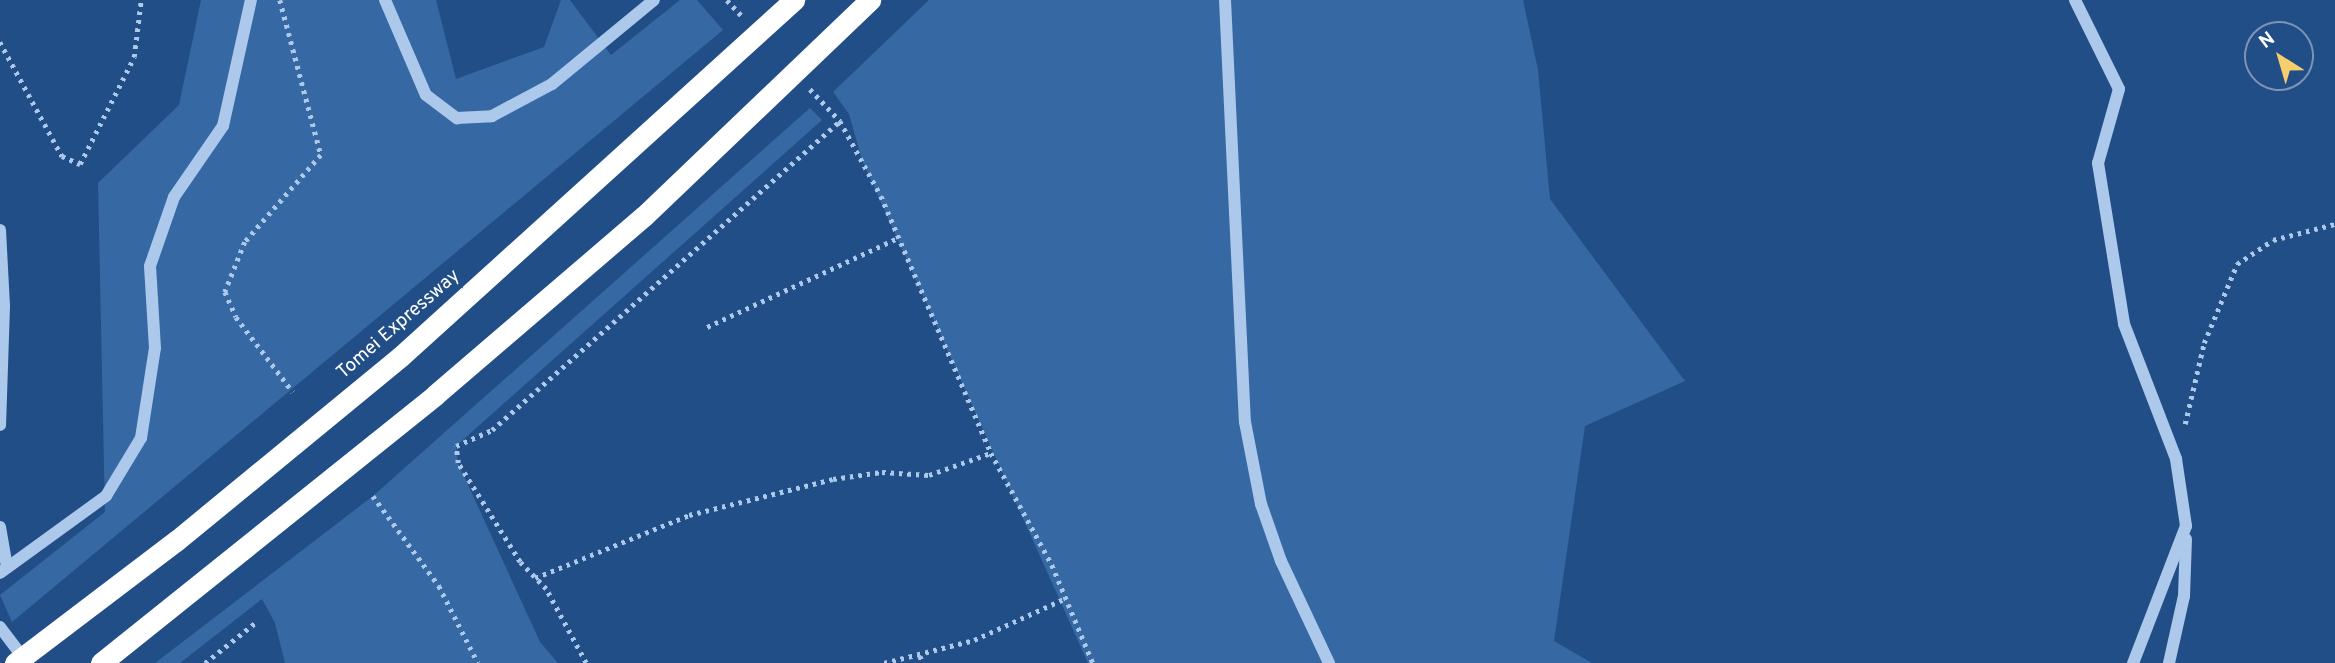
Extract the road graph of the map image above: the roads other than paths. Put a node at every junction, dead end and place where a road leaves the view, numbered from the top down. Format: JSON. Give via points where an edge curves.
{"nodes":[{"id":1,"x":251,"y":0,"type":"edge"},
{"id":2,"x":385,"y":0,"type":"edge"},
{"id":3,"x":654,"y":0,"type":"edge"},
{"id":4,"x":794,"y":0,"type":"edge"},
{"id":5,"x":870,"y":0,"type":"edge"},
{"id":6,"x":1225,"y":0,"type":"edge"},
{"id":7,"x":2075,"y":0,"type":"edge"},
{"id":8,"x":0,"y":230,"type":"edge"},
{"id":9,"x":0,"y":425,"type":"edge"},
{"id":10,"x":2186,"y":526,"type":"junction"},
{"id":11,"x":0,"y":527,"type":"edge"},
{"id":12,"x":4,"y":570,"type":"edge"},
{"id":13,"x":0,"y":627,"type":"edge"},
{"id":14,"x":15,"y":663,"type":"edge"},
{"id":15,"x":27,"y":663,"type":"edge"},
{"id":16,"x":100,"y":663,"type":"edge"},
{"id":17,"x":1329,"y":663,"type":"edge"},
{"id":18,"x":2133,"y":663,"type":"edge"},
{"id":19,"x":2169,"y":663,"type":"edge"}],
"edges":[{"from":1,"to":12,"type":"street","via":[[223,126],[174,197],[150,266],[155,348],[141,438],[106,496]]},
{"from":2,"to":3,"type":"street","via":[[426,95],[457,118],[492,116],[552,84]]},
{"from":4,"to":14,"type":"highway","name":"Tomei Expressway","via":[[400,357],[176,541]]},
{"from":5,"to":16,"type":"highway","via":[[644,216],[424,404]]},
{"from":6,"to":17,"type":"street","via":[[1245,422],[1261,504],[1277,550]]},
{"from":7,"to":10,"type":"street","via":[[2119,89],[2098,163],[2124,324],[2176,459]]},
{"from":8,"to":9,"type":"street","via":[[4,306]]},
{"from":10,"to":18,"type":"street"},
{"from":10,"to":19,"type":"street","via":[[2184,596]]},
{"from":11,"to":12,"type":"street"},
{"from":13,"to":15,"type":"street"}]}
